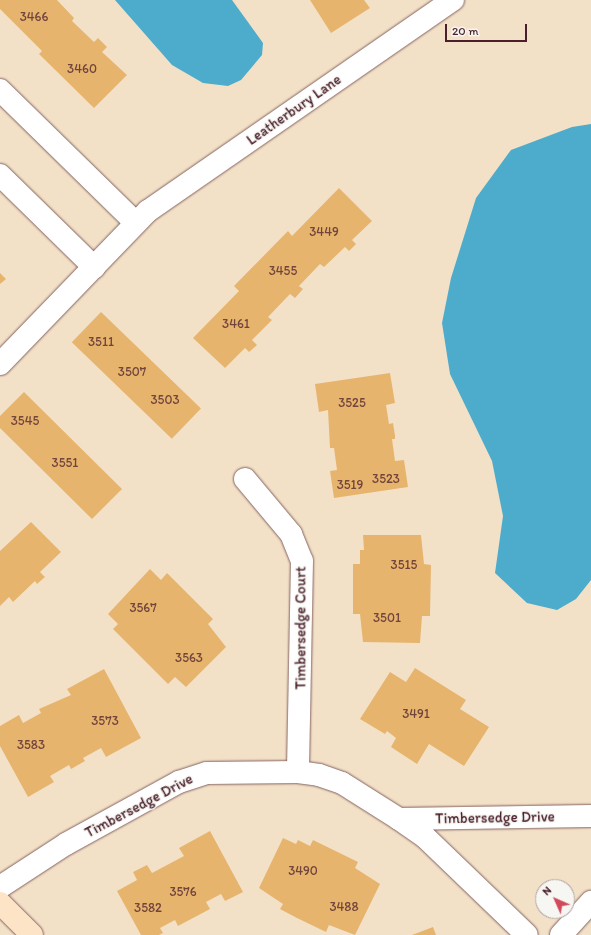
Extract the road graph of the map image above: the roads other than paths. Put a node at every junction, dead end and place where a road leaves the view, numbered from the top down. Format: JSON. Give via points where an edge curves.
{"nodes":[{"id":1,"x":446,"y":2,"type":"edge"},
{"id":2,"x":0,"y":90,"type":"edge"},
{"id":3,"x":0,"y":175,"type":"edge"},
{"id":4,"x":136,"y":223,"type":"junction"},
{"id":5,"x":94,"y":267,"type":"junction"},
{"id":6,"x":0,"y":364,"type":"edge"},
{"id":7,"x":245,"y":478,"type":"dead end"},
{"id":8,"x":298,"y":772,"type":"junction"},
{"id":9,"x":591,"y":816,"type":"edge"},
{"id":10,"x":399,"y":819,"type":"junction"},
{"id":11,"x":0,"y":887,"type":"edge"},
{"id":12,"x":591,"y":902,"type":"edge"},
{"id":13,"x":0,"y":903,"type":"edge"},
{"id":14,"x":32,"y":935,"type":"edge"},
{"id":15,"x":527,"y":935,"type":"edge"},
{"id":16,"x":561,"y":935,"type":"edge"}],
"edges":[{"from":1,"to":4,"type":"street","name":"Leatherbury Lane","via":[[148,211]]},
{"from":2,"to":4,"type":"street"},
{"from":3,"to":5,"type":"street"},
{"from":4,"to":5,"type":"street","name":"Leatherbury Lane"},
{"from":5,"to":6,"type":"street","name":"Leatherbury Lane"},
{"from":7,"to":8,"type":"street","name":"Timbersedge Court","via":[[291,534],[302,561]]},
{"from":8,"to":10,"type":"street","name":"Timbersedge Drive","via":[[336,780]]},
{"from":8,"to":11,"type":"street","name":"Timbersedge Drive","via":[[219,772],[191,777],[66,844]]},
{"from":9,"to":10,"type":"street","name":"Timbersedge Drive"},
{"from":10,"to":15,"type":"street","name":"Timbersedge Drive","via":[[425,837]]},
{"from":12,"to":16,"type":"street"},
{"from":13,"to":14,"type":"street"}]}
